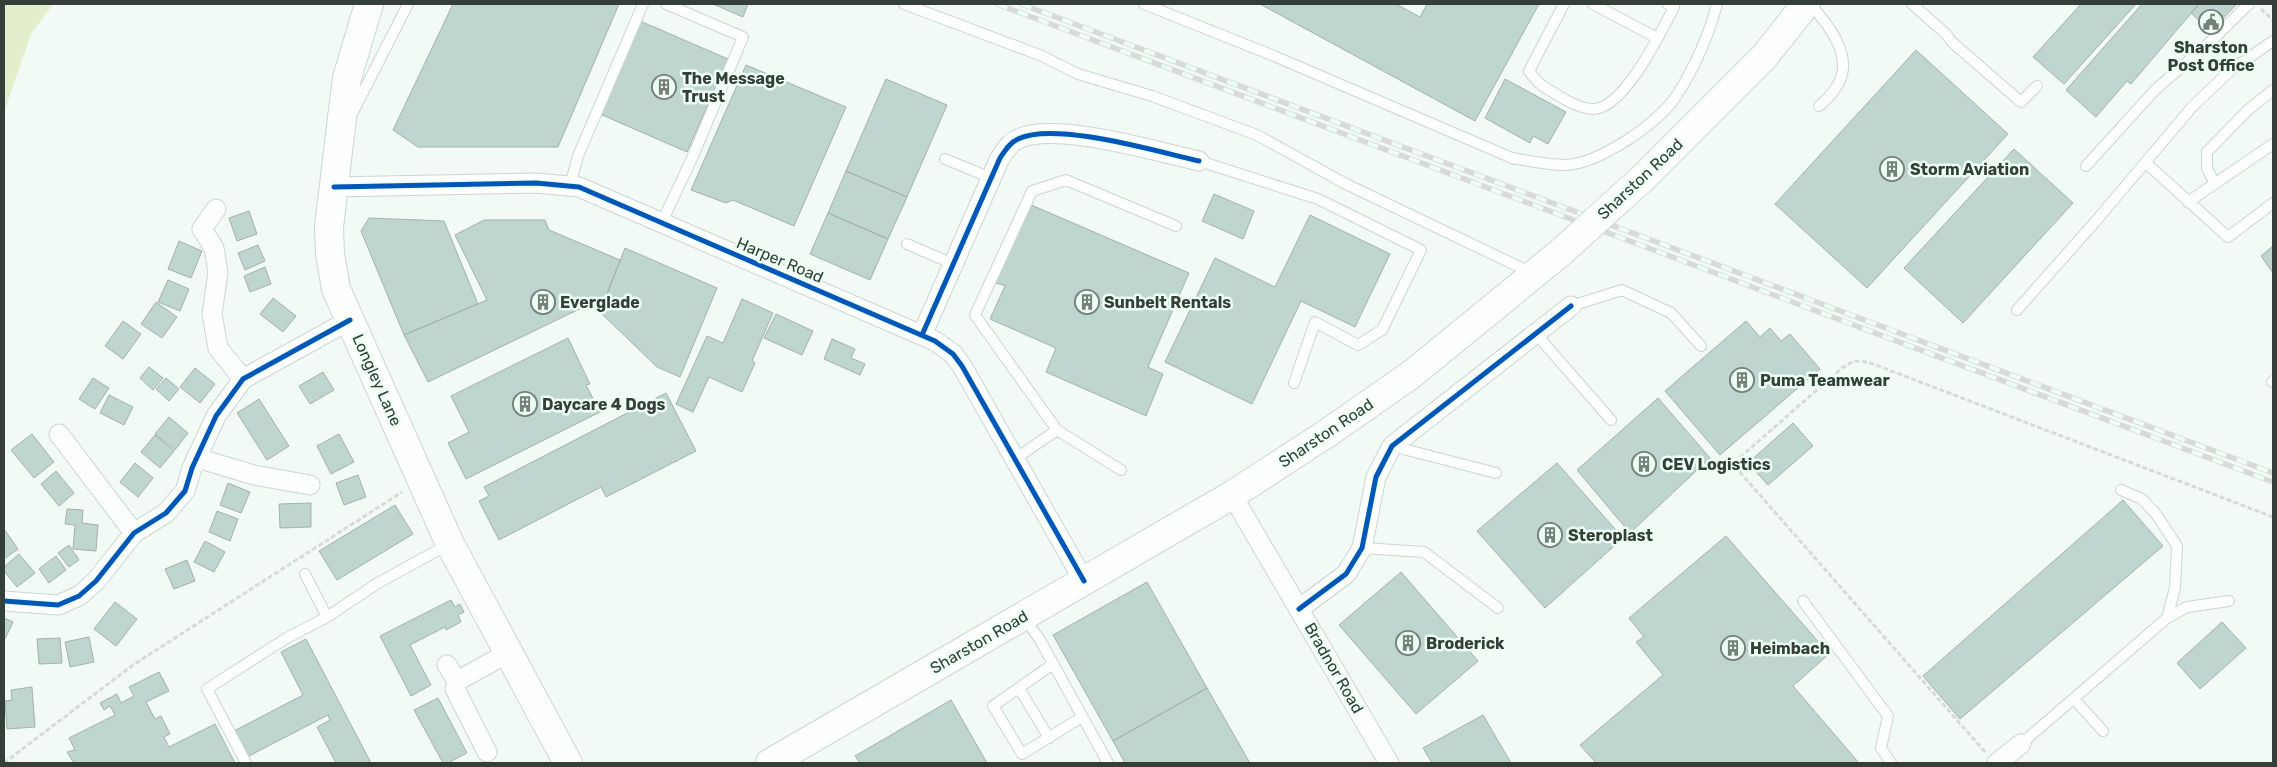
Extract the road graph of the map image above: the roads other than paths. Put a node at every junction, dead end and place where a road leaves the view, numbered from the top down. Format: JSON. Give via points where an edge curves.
{"nodes":[{"id":1,"x":369,"y":4,"type":"edge"},
{"id":2,"x":408,"y":4,"type":"edge"},
{"id":3,"x":643,"y":4,"type":"edge"},
{"id":4,"x":666,"y":4,"type":"edge"},
{"id":5,"x":904,"y":4,"type":"edge"},
{"id":6,"x":1144,"y":4,"type":"edge"},
{"id":7,"x":1564,"y":4,"type":"edge"},
{"id":8,"x":1594,"y":4,"type":"edge"},
{"id":9,"x":1668,"y":4,"type":"edge"},
{"id":10,"x":1717,"y":4,"type":"edge"},
{"id":11,"x":1806,"y":4,"type":"edge"},
{"id":12,"x":1810,"y":4,"type":"edge"},
{"id":13,"x":1912,"y":4,"type":"edge"},
{"id":14,"x":2249,"y":4,"type":"edge"},
{"id":15,"x":1657,"y":38,"type":"junction"},
{"id":16,"x":2273,"y":41,"type":"edge"},
{"id":17,"x":2037,"y":86,"type":"dead end"},
{"id":18,"x":2273,"y":90,"type":"edge"},
{"id":19,"x":1819,"y":106,"type":"dead end"},
{"id":20,"x":339,"y":139,"type":"junction"},
{"id":21,"x":2273,"y":144,"type":"edge"},
{"id":22,"x":945,"y":159,"type":"dead end"},
{"id":23,"x":1199,"y":161,"type":"joint"},
{"id":24,"x":2146,"y":163,"type":"junction"},
{"id":25,"x":2086,"y":166,"type":"dead end"},
{"id":26,"x":991,"y":178,"type":"junction"},
{"id":27,"x":2214,"y":184,"type":"junction"},
{"id":28,"x":570,"y":186,"type":"junction"},
{"id":29,"x":334,"y":187,"type":"junction"},
{"id":30,"x":2188,"y":202,"type":"junction"},
{"id":31,"x":2273,"y":203,"type":"edge"},
{"id":32,"x":216,"y":209,"type":"dead end"},
{"id":33,"x":662,"y":222,"type":"junction"},
{"id":34,"x":1176,"y":226,"type":"dead end"},
{"id":35,"x":907,"y":244,"type":"dead end"},
{"id":36,"x":953,"y":264,"type":"junction"},
{"id":37,"x":1535,"y":274,"type":"junction"},
{"id":38,"x":1571,"y":306,"type":"joint"},
{"id":39,"x":2017,"y":310,"type":"dead end"},
{"id":40,"x":350,"y":320,"type":"junction"},
{"id":41,"x":1536,"y":334,"type":"junction"},
{"id":42,"x":922,"y":335,"type":"junction"},
{"id":43,"x":1701,"y":346,"type":"dead end"},
{"id":44,"x":243,"y":379,"type":"junction"},
{"id":45,"x":1294,"y":383,"type":"dead end"},
{"id":46,"x":1611,"y":420,"type":"dead end"},
{"id":47,"x":1057,"y":430,"type":"junction"},
{"id":48,"x":59,"y":434,"type":"dead end"},
{"id":49,"x":1392,"y":446,"type":"junction"},
{"id":50,"x":197,"y":458,"type":"junction"},
{"id":51,"x":1015,"y":460,"type":"junction"},
{"id":52,"x":1121,"y":470,"type":"dead end"},
{"id":53,"x":1496,"y":473,"type":"dead end"},
{"id":54,"x":310,"y":485,"type":"dead end"},
{"id":55,"x":2121,"y":490,"type":"dead end"},
{"id":56,"x":1232,"y":495,"type":"junction"},
{"id":57,"x":134,"y":533,"type":"junction"},
{"id":58,"x":450,"y":544,"type":"junction"},
{"id":59,"x":1362,"y":548,"type":"junction"},
{"id":60,"x":305,"y":574,"type":"dead end"},
{"id":61,"x":1084,"y":581,"type":"junction"},
{"id":62,"x":4,"y":601,"type":"edge"},
{"id":63,"x":1804,"y":601,"type":"dead end"},
{"id":64,"x":2229,"y":601,"type":"dead end"},
{"id":65,"x":1498,"y":608,"type":"dead end"},
{"id":66,"x":1299,"y":610,"type":"junction"},
{"id":67,"x":1023,"y":616,"type":"junction"},
{"id":68,"x":327,"y":617,"type":"junction"},
{"id":69,"x":2167,"y":618,"type":"junction"},
{"id":70,"x":510,"y":652,"type":"junction"},
{"id":71,"x":1053,"y":664,"type":"junction"},
{"id":72,"x":1019,"y":688,"type":"junction"},
{"id":73,"x":2074,"y":698,"type":"junction"},
{"id":74,"x":1082,"y":717,"type":"junction"},
{"id":75,"x":2103,"y":731,"type":"dead end"},
{"id":76,"x":1049,"y":738,"type":"junction"},
{"id":77,"x":2021,"y":744,"type":"joint"},
{"id":78,"x":487,"y":752,"type":"dead end"},
{"id":79,"x":1993,"y":760,"type":"edge"},
{"id":80,"x":246,"y":763,"type":"edge"},
{"id":81,"x":568,"y":763,"type":"edge"},
{"id":82,"x":770,"y":763,"type":"edge"},
{"id":83,"x":1108,"y":763,"type":"edge"},
{"id":84,"x":1389,"y":763,"type":"edge"},
{"id":85,"x":1892,"y":763,"type":"edge"}],
"edges":[{"from":1,"to":20,"type":"main road","name":"Longley Lane","via":[[347,78]]},
{"from":2,"to":20,"type":"lane"},
{"from":3,"to":28,"type":"lane","via":[[578,156]]},
{"from":4,"to":33,"type":"lane","via":[[743,37]]},
{"from":5,"to":37,"type":"lane","via":[[1042,56],[1078,74],[1152,96],[1257,135],[1346,184]]},
{"from":6,"to":10,"type":"lane","via":[[1512,158],[1566,165],[1590,160],[1620,145],[1650,124],[1676,97],[1693,65]]},
{"from":7,"to":15,"type":"lane","via":[[1529,71],[1538,84],[1577,106],[1594,110],[1611,103],[1630,82]]},
{"from":8,"to":15,"type":"lane"},
{"from":9,"to":15,"type":"lane","via":[[1674,7]]},
{"from":11,"to":37,"type":"main road","name":"Sharston Road","bridge":true,"via":[[1758,64],[1644,177]]},
{"from":12,"to":19,"type":"lane","via":[[1835,36],[1842,63],[1836,88]]},
{"from":13,"to":17,"type":"lane","via":[[2021,102]]},
{"from":14,"to":25,"type":"lane","via":[[2156,89]]},
{"from":16,"to":24,"type":"lane","via":[[2231,70],[2192,106]]},
{"from":18,"to":27,"type":"lane","via":[[2248,110],[2207,152],[2207,168]]},
{"from":20,"to":29,"type":"main road","name":"Longley Lane"},
{"from":21,"to":27,"type":"lane"},
{"from":22,"to":26,"type":"lane"},
{"from":23,"to":26,"type":"street","via":[[1064,134],[1028,135],[1007,147]]},
{"from":23,"to":45,"type":"lane","via":[[1318,199],[1421,250],[1382,330],[1358,345],[1315,322]]},
{"from":24,"to":30,"type":"lane"},
{"from":24,"to":39,"type":"lane"},
{"from":26,"to":36,"type":"street"},
{"from":27,"to":30,"type":"lane"},
{"from":28,"to":29,"type":"street","name":"Harper Road","via":[[536,183]]},
{"from":28,"to":33,"type":"street","name":"Harper Road","via":[[588,190]]},
{"from":29,"to":40,"type":"main road","name":"Longley Lane","via":[[330,254],[336,289]]},
{"from":30,"to":31,"type":"lane","via":[[2228,237]]},
{"from":32,"to":44,"type":"street","via":[[202,229],[214,248],[218,272],[212,314],[218,348]]},
{"from":33,"to":42,"type":"street","name":"Harper Road"},
{"from":34,"to":47,"type":"lane","via":[[1066,180],[1032,190],[974,315]]},
{"from":35,"to":36,"type":"lane"},
{"from":36,"to":42,"type":"street"},
{"from":37,"to":56,"type":"main road","name":"Sharston Road","via":[[1412,374]]},
{"from":38,"to":41,"type":"street"},
{"from":38,"to":43,"type":"lane","via":[[1622,290],[1670,313]]},
{"from":40,"to":44,"type":"street"},
{"from":40,"to":58,"type":"main road","name":"Longley Lane"},
{"from":41,"to":46,"type":"lane"},
{"from":41,"to":49,"type":"street"},
{"from":42,"to":51,"type":"street","name":"Harper Road","via":[[945,348],[962,366]]},
{"from":44,"to":50,"type":"street","via":[[216,416]]},
{"from":47,"to":51,"type":"lane"},
{"from":47,"to":52,"type":"lane"},
{"from":48,"to":57,"type":"street"},
{"from":49,"to":53,"type":"lane"},
{"from":49,"to":59,"type":"street","via":[[1376,477]]},
{"from":50,"to":54,"type":"street","via":[[254,475]]},
{"from":50,"to":57,"type":"street","via":[[185,491],[166,513]]},
{"from":51,"to":61,"type":"street","name":"Harper Road"},
{"from":55,"to":69,"type":"lane","via":[[2142,499],[2177,546],[2176,588]]},
{"from":56,"to":61,"type":"main road","name":"Sharston Road"},
{"from":56,"to":66,"type":"street","name":"Bradnor Road"},
{"from":57,"to":62,"type":"street","via":[[96,581],[79,596],[58,605]]},
{"from":58,"to":68,"type":"lane","via":[[378,583]]},
{"from":58,"to":70,"type":"main road","name":"Longley Lane"},
{"from":59,"to":65,"type":"lane","via":[[1424,552]]},
{"from":59,"to":66,"type":"street","via":[[1346,574]]},
{"from":60,"to":68,"type":"lane"},
{"from":61,"to":67,"type":"main road","name":"Sharston Road"},
{"from":63,"to":85,"type":"lane","via":[[1888,716],[1881,748]]},
{"from":64,"to":69,"type":"lane","via":[[2187,607]]},
{"from":66,"to":84,"type":"street","name":"Bradnor Road"},
{"from":67,"to":71,"type":"lane"},
{"from":67,"to":82,"type":"main road","name":"Sharston Road"},
{"from":68,"to":80,"type":"lane","via":[[285,639],[207,689]]},
{"from":69,"to":73,"type":"lane"},
{"from":70,"to":78,"type":"street","via":[[452,673],[455,689]]},
{"from":70,"to":81,"type":"main road","name":"Longley Lane"},
{"from":71,"to":72,"type":"lane"},
{"from":71,"to":74,"type":"lane"},
{"from":72,"to":76,"type":"lane"},
{"from":72,"to":76,"type":"lane","via":[[993,706],[1022,754]]},
{"from":73,"to":75,"type":"lane"},
{"from":73,"to":77,"type":"lane"},
{"from":74,"to":76,"type":"lane"},
{"from":74,"to":83,"type":"lane"},
{"from":77,"to":79,"type":"street"}]}
